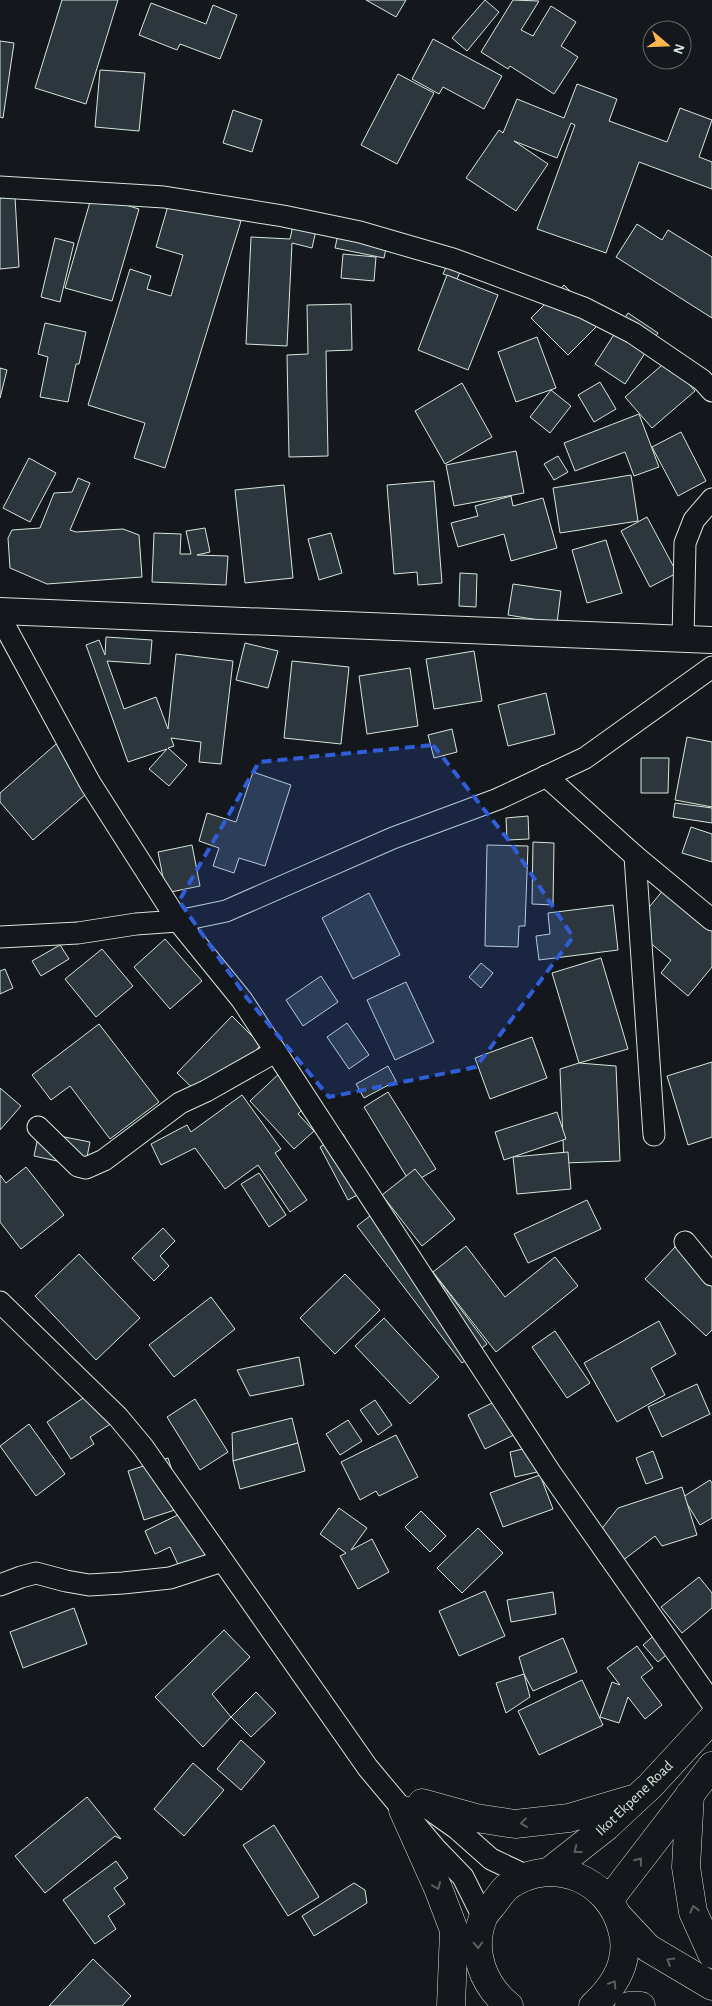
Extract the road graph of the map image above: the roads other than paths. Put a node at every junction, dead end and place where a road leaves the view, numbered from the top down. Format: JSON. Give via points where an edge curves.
{"nodes":[{"id":1,"x":0,"y":187,"type":"edge"},
{"id":2,"x":712,"y":391,"type":"edge"},
{"id":3,"x":712,"y":499,"type":"edge"},
{"id":4,"x":0,"y":611,"type":"edge"},
{"id":5,"x":0,"y":617,"type":"edge"},
{"id":6,"x":683,"y":640,"type":"junction"},
{"id":7,"x":712,"y":640,"type":"edge"},
{"id":8,"x":712,"y":667,"type":"edge"},
{"id":9,"x":546,"y":776,"type":"junction"},
{"id":10,"x":635,"y":856,"type":"junction"},
{"id":11,"x":712,"y":920,"type":"edge"},
{"id":12,"x":178,"y":921,"type":"junction"},
{"id":13,"x":0,"y":937,"type":"edge"},
{"id":14,"x":275,"y":1052,"type":"junction"},
{"id":15,"x":38,"y":1127,"type":"dead end"},
{"id":16,"x":654,"y":1135,"type":"dead end"},
{"id":17,"x":685,"y":1242,"type":"dead end"},
{"id":18,"x":712,"y":1276,"type":"edge"},
{"id":19,"x":0,"y":1302,"type":"edge"},
{"id":20,"x":222,"y":1561,"type":"junction"},
{"id":21,"x":0,"y":1585,"type":"edge"},
{"id":22,"x":712,"y":1703,"type":"edge"},
{"id":23,"x":712,"y":1719,"type":"edge"},
{"id":24,"x":712,"y":1766,"type":"edge"},
{"id":25,"x":690,"y":1794,"type":"junction"},
{"id":26,"x":639,"y":1797,"type":"junction"},
{"id":27,"x":412,"y":1806,"type":"junction"},
{"id":28,"x":539,"y":1874,"type":"junction"},
{"id":29,"x":614,"y":1908,"type":"junction"},
{"id":30,"x":483,"y":1917,"type":"junction"},
{"id":31,"x":712,"y":1954,"type":"edge"},
{"id":32,"x":712,"y":1986,"type":"edge"},
{"id":33,"x":483,"y":1994,"type":"edge"},
{"id":34,"x":451,"y":2006,"type":"edge"},
{"id":35,"x":509,"y":2006,"type":"edge"},
{"id":36,"x":593,"y":2006,"type":"edge"},
{"id":37,"x":629,"y":2006,"type":"edge"},
{"id":38,"x":642,"y":2006,"type":"edge"}],
"edges":[{"from":1,"to":2,"type":"street","via":[[173,199],[360,232],[453,259],[584,308],[632,333],[702,380]]},
{"from":3,"to":6,"type":"street","via":[[694,520],[685,543]]},
{"from":4,"to":6,"type":"street"},
{"from":5,"to":12,"type":"street","via":[[90,783]]},
{"from":6,"to":7,"type":"street"},
{"from":8,"to":9,"type":"street","via":[[586,758]]},
{"from":9,"to":10,"type":"street"},
{"from":9,"to":12,"type":"street","via":[[498,799],[393,838],[226,911]]},
{"from":10,"to":11,"type":"street"},
{"from":10,"to":16,"type":"street"},
{"from":12,"to":13,"type":"street"},
{"from":12,"to":14,"type":"street","via":[[242,1000]]},
{"from":14,"to":15,"type":"street","via":[[180,1103],[104,1160],[86,1168],[78,1166]]},
{"from":14,"to":22,"type":"street","via":[[550,1472]]},
{"from":17,"to":18,"type":"street"},
{"from":19,"to":20,"type":"street","via":[[118,1416]]},
{"from":20,"to":21,"type":"street","via":[[170,1578],[89,1585],[36,1573]]},
{"from":20,"to":27,"type":"street","via":[[368,1768]]},
{"from":23,"to":26,"type":"main road","name":"Ikot Ekpene Road"},
{"from":24,"to":25,"type":"main road"},
{"from":29,"to":25,"type":"main road","one_way":true},
{"from":31,"to":25,"type":"main road","one_way":true,"via":[[693,1912],[686,1867]]},
{"from":26,"to":27,"type":"main road","one_way":true,"via":[[568,1818],[515,1824]]},
{"from":26,"to":28,"type":"main road","name":"Ikot Ekpene Road","one_way":true,"via":[[607,1826]]},
{"from":27,"to":28,"type":"street","via":[[456,1828],[491,1859]]},
{"from":27,"to":30,"type":"street","via":[[435,1848],[463,1878]]},
{"from":27,"to":34,"type":"main road","one_way":true,"via":[[454,1930]]},
{"from":28,"to":29,"type":"main road","via":[[572,1875],[592,1884]]},
{"from":28,"to":30,"type":"main road","name":"Ikot Ekpene Road","via":[[507,1886]]},
{"from":32,"to":29,"type":"main road","one_way":true,"via":[[648,1948]]},
{"from":36,"to":29,"type":"main road","one_way":true,"via":[[618,1976],[624,1957],[624,1937]]},
{"from":30,"to":33,"type":"main road","one_way":true,"via":[[478,1939]]},
{"from":33,"to":35,"type":"main road","via":[[499,1998]]},
{"from":37,"to":38,"type":"main road"}]}
